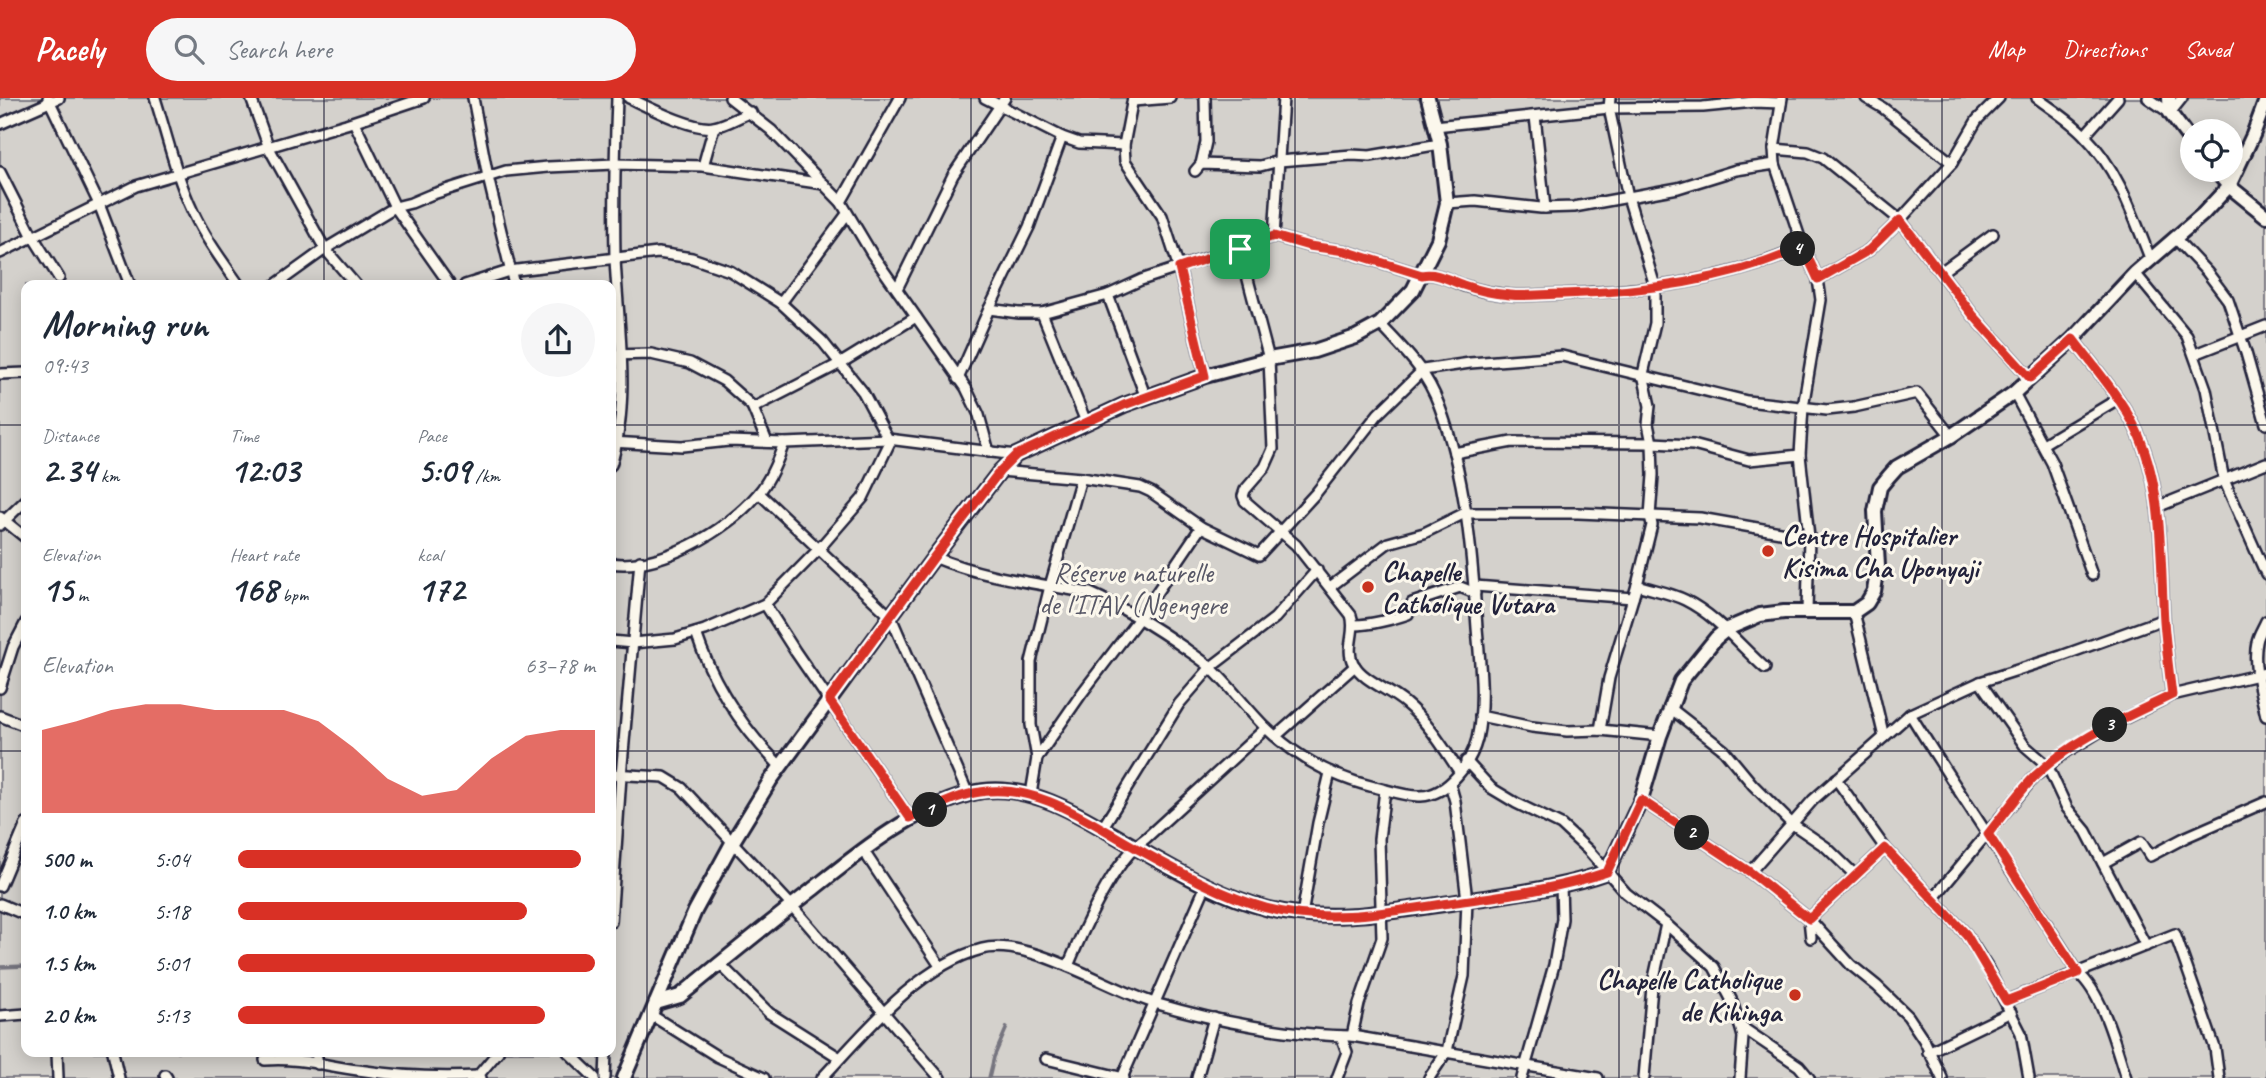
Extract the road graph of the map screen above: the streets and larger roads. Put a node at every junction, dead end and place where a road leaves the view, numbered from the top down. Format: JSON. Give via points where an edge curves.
{"nodes":[{"id":1,"x":155,"y":98,"type":"edge"},
{"id":2,"x":251,"y":98,"type":"edge"},
{"id":3,"x":424,"y":98,"type":"edge"},
{"id":4,"x":472,"y":98,"type":"edge"},
{"id":5,"x":617,"y":98,"type":"edge"},
{"id":6,"x":629,"y":98,"type":"edge"},
{"id":7,"x":730,"y":98,"type":"edge"},
{"id":8,"x":900,"y":98,"type":"edge"},
{"id":9,"x":985,"y":98,"type":"edge"},
{"id":10,"x":1170,"y":98,"type":"edge"},
{"id":11,"x":1205,"y":98,"type":"edge"},
{"id":12,"x":1283,"y":98,"type":"edge"},
{"id":13,"x":1428,"y":98,"type":"edge"},
{"id":14,"x":1610,"y":98,"type":"edge"},
{"id":15,"x":1866,"y":98,"type":"edge"},
{"id":16,"x":1998,"y":98,"type":"edge"},
{"id":17,"x":2038,"y":98,"type":"edge"},
{"id":18,"x":2118,"y":98,"type":"edge"},
{"id":19,"x":2148,"y":98,"type":"edge"},
{"id":20,"x":2169,"y":98,"type":"edge"},
{"id":21,"x":2182,"y":98,"type":"edge"},
{"id":22,"x":52,"y":99,"type":"edge"},
{"id":23,"x":1133,"y":99,"type":"edge"},
{"id":24,"x":1781,"y":101,"type":"edge"},
{"id":25,"x":1003,"y":102,"type":"edge"},
{"id":26,"x":396,"y":103,"type":"edge"},
{"id":27,"x":2265,"y":105,"type":"edge"},
{"id":28,"x":1609,"y":108,"type":"junction"},
{"id":29,"x":751,"y":112,"type":"junction"},
{"id":30,"x":2170,"y":113,"type":"junction"},
{"id":31,"x":1535,"y":116,"type":"junction"},
{"id":32,"x":354,"y":122,"type":"junction"},
{"id":33,"x":0,"y":124,"type":"edge"},
{"id":34,"x":2180,"y":126,"type":"edge"},
{"id":35,"x":714,"y":127,"type":"junction"},
{"id":36,"x":1435,"y":127,"type":"junction"},
{"id":37,"x":2085,"y":135,"type":"junction"},
{"id":38,"x":1062,"y":137,"type":"junction"},
{"id":39,"x":1440,"y":144,"type":"junction"},
{"id":40,"x":1124,"y":145,"type":"junction"},
{"id":41,"x":270,"y":148,"type":"junction"},
{"id":42,"x":1774,"y":149,"type":"junction"},
{"id":43,"x":1279,"y":162,"type":"junction"},
{"id":44,"x":1952,"y":163,"type":"junction"},
{"id":45,"x":615,"y":164,"type":"junction"},
{"id":46,"x":1775,"y":164,"type":"junction"},
{"id":47,"x":704,"y":166,"type":"junction"},
{"id":48,"x":0,"y":172,"type":"edge"},
{"id":49,"x":177,"y":173,"type":"junction"},
{"id":50,"x":488,"y":177,"type":"junction"},
{"id":51,"x":2226,"y":182,"type":"edge"},
{"id":52,"x":824,"y":184,"type":"junction"},
{"id":53,"x":2229,"y":186,"type":"junction"},
{"id":54,"x":1628,"y":197,"type":"junction"},
{"id":55,"x":841,"y":202,"type":"junction"},
{"id":56,"x":1447,"y":203,"type":"junction"},
{"id":57,"x":99,"y":204,"type":"junction"},
{"id":58,"x":395,"y":207,"type":"junction"},
{"id":59,"x":1545,"y":208,"type":"junction"},
{"id":60,"x":847,"y":214,"type":"junction"},
{"id":61,"x":2266,"y":216,"type":"edge"},
{"id":62,"x":1900,"y":220,"type":"junction"},
{"id":63,"x":1993,"y":234,"type":"dead end"},
{"id":64,"x":32,"y":236,"type":"junction"},
{"id":65,"x":1274,"y":236,"type":"junction"},
{"id":66,"x":2176,"y":239,"type":"junction"},
{"id":67,"x":1803,"y":247,"type":"junction"},
{"id":68,"x":325,"y":249,"type":"junction"},
{"id":69,"x":1240,"y":249,"type":"junction"},
{"id":70,"x":0,"y":253,"type":"edge"},
{"id":71,"x":615,"y":257,"type":"junction"},
{"id":72,"x":2151,"y":258,"type":"junction"},
{"id":73,"x":1179,"y":268,"type":"junction"},
{"id":74,"x":509,"y":271,"type":"junction"},
{"id":75,"x":1941,"y":272,"type":"junction"},
{"id":76,"x":2135,"y":273,"type":"junction"},
{"id":77,"x":1422,"y":275,"type":"junction"},
{"id":78,"x":59,"y":278,"type":"dead end"},
{"id":79,"x":1818,"y":279,"type":"junction"},
{"id":80,"x":128,"y":280,"type":"edge"},
{"id":81,"x":235,"y":280,"type":"edge"},
{"id":82,"x":282,"y":280,"type":"edge"},
{"id":83,"x":352,"y":280,"type":"edge"},
{"id":84,"x":446,"y":280,"type":"edge"},
{"id":85,"x":481,"y":280,"type":"edge"},
{"id":86,"x":512,"y":280,"type":"edge"},
{"id":87,"x":615,"y":280,"type":"edge"},
{"id":88,"x":1655,"y":286,"type":"junction"},
{"id":89,"x":897,"y":289,"type":"junction"},
{"id":90,"x":1108,"y":295,"type":"junction"},
{"id":91,"x":781,"y":303,"type":"junction"},
{"id":92,"x":989,"y":309,"type":"junction"},
{"id":93,"x":1042,"y":313,"type":"junction"},
{"id":94,"x":916,"y":317,"type":"junction"},
{"id":95,"x":1380,"y":324,"type":"junction"},
{"id":96,"x":2266,"y":326,"type":"edge"},
{"id":97,"x":2240,"y":335,"type":"junction"},
{"id":98,"x":2073,"y":339,"type":"junction"},
{"id":99,"x":616,"y":354,"type":"edge"},
{"id":100,"x":2195,"y":354,"type":"junction"},
{"id":101,"x":1269,"y":359,"type":"junction"},
{"id":102,"x":841,"y":363,"type":"junction"},
{"id":103,"x":616,"y":368,"type":"edge"},
{"id":104,"x":1423,"y":370,"type":"junction"},
{"id":105,"x":21,"y":373,"type":"edge"},
{"id":106,"x":0,"y":374,"type":"edge"},
{"id":107,"x":1643,"y":374,"type":"junction"},
{"id":108,"x":1205,"y":376,"type":"junction"},
{"id":109,"x":2030,"y":378,"type":"junction"},
{"id":110,"x":958,"y":379,"type":"junction"},
{"id":111,"x":2014,"y":393,"type":"junction"},
{"id":112,"x":1146,"y":398,"type":"junction"},
{"id":113,"x":2118,"y":399,"type":"junction"},
{"id":114,"x":1802,"y":407,"type":"junction"},
{"id":115,"x":753,"y":408,"type":"junction"},
{"id":116,"x":1086,"y":422,"type":"junction"},
{"id":117,"x":2266,"y":424,"type":"edge"},
{"id":118,"x":1951,"y":436,"type":"junction"},
{"id":119,"x":616,"y":437,"type":"edge"},
{"id":120,"x":890,"y":440,"type":"junction"},
{"id":121,"x":768,"y":442,"type":"junction"},
{"id":122,"x":616,"y":443,"type":"edge"},
{"id":123,"x":784,"y":443,"type":"junction"},
{"id":124,"x":1652,"y":443,"type":"junction"},
{"id":125,"x":2043,"y":444,"type":"junction"},
{"id":126,"x":989,"y":452,"type":"junction"},
{"id":127,"x":1454,"y":453,"type":"junction"},
{"id":128,"x":1016,"y":455,"type":"junction"},
{"id":129,"x":1800,"y":455,"type":"junction"},
{"id":130,"x":2266,"y":463,"type":"edge"},
{"id":131,"x":1000,"y":471,"type":"junction"},
{"id":132,"x":1081,"y":478,"type":"junction"},
{"id":133,"x":2224,"y":480,"type":"junction"},
{"id":134,"x":759,"y":493,"type":"junction"},
{"id":135,"x":21,"y":504,"type":"edge"},
{"id":136,"x":2157,"y":507,"type":"junction"},
{"id":137,"x":1465,"y":513,"type":"junction"},
{"id":138,"x":1650,"y":516,"type":"junction"},
{"id":139,"x":1,"y":521,"type":"edge"},
{"id":140,"x":1201,"y":527,"type":"junction"},
{"id":141,"x":1283,"y":531,"type":"junction"},
{"id":142,"x":21,"y":535,"type":"edge"},
{"id":143,"x":1809,"y":537,"type":"junction"},
{"id":144,"x":818,"y":550,"type":"junction"},
{"id":145,"x":934,"y":557,"type":"junction"},
{"id":146,"x":640,"y":561,"type":"junction"},
{"id":147,"x":616,"y":563,"type":"edge"},
{"id":148,"x":1317,"y":570,"type":"junction"},
{"id":149,"x":2266,"y":574,"type":"edge"},
{"id":150,"x":2092,"y":575,"type":"dead end"},
{"id":151,"x":1637,"y":585,"type":"junction"},
{"id":152,"x":1050,"y":586,"type":"junction"},
{"id":153,"x":1330,"y":587,"type":"junction"},
{"id":154,"x":1475,"y":589,"type":"junction"},
{"id":155,"x":1633,"y":598,"type":"junction"},
{"id":156,"x":765,"y":604,"type":"junction"},
{"id":157,"x":1807,"y":611,"type":"junction"},
{"id":158,"x":1854,"y":611,"type":"junction"},
{"id":159,"x":891,"y":617,"type":"junction"},
{"id":160,"x":1140,"y":617,"type":"junction"},
{"id":161,"x":2164,"y":619,"type":"junction"},
{"id":162,"x":2266,"y":621,"type":"edge"},
{"id":163,"x":1355,"y":625,"type":"junction"},
{"id":164,"x":1727,"y":629,"type":"junction"},
{"id":165,"x":21,"y":632,"type":"edge"},
{"id":166,"x":696,"y":633,"type":"junction"},
{"id":167,"x":616,"y":641,"type":"edge"},
{"id":168,"x":633,"y":643,"type":"junction"},
{"id":169,"x":1355,"y":666,"type":"junction"},
{"id":170,"x":1210,"y":667,"type":"junction"},
{"id":171,"x":1765,"y":668,"type":"dead end"},
{"id":172,"x":2262,"y":674,"type":"edge"},
{"id":173,"x":1980,"y":682,"type":"junction"},
{"id":174,"x":0,"y":688,"type":"edge"},
{"id":175,"x":2172,"y":695,"type":"junction"},
{"id":176,"x":829,"y":700,"type":"junction"},
{"id":177,"x":1669,"y":707,"type":"junction"},
{"id":178,"x":1910,"y":714,"type":"junction"},
{"id":179,"x":0,"y":716,"type":"edge"},
{"id":180,"x":1480,"y":716,"type":"junction"},
{"id":181,"x":2266,"y":716,"type":"edge"},
{"id":182,"x":21,"y":724,"type":"edge"},
{"id":183,"x":1266,"y":728,"type":"junction"},
{"id":184,"x":1600,"y":730,"type":"junction"},
{"id":185,"x":1276,"y":736,"type":"junction"},
{"id":186,"x":1660,"y":736,"type":"junction"},
{"id":187,"x":1884,"y":737,"type":"junction"},
{"id":188,"x":1037,"y":758,"type":"junction"},
{"id":189,"x":1466,"y":761,"type":"junction"},
{"id":190,"x":2047,"y":765,"type":"junction"},
{"id":191,"x":781,"y":766,"type":"junction"},
{"id":192,"x":1459,"y":771,"type":"junction"},
{"id":193,"x":1330,"y":773,"type":"junction"},
{"id":194,"x":616,"y":775,"type":"edge"},
{"id":195,"x":1836,"y":779,"type":"junction"},
{"id":196,"x":1450,"y":784,"type":"junction"},
{"id":197,"x":1385,"y":790,"type":"junction"},
{"id":198,"x":968,"y":794,"type":"junction"},
{"id":199,"x":1031,"y":794,"type":"junction"},
{"id":200,"x":1641,"y":800,"type":"junction"},
{"id":201,"x":2266,"y":802,"type":"edge"},
{"id":202,"x":910,"y":818,"type":"junction"},
{"id":203,"x":1790,"y":823,"type":"junction"},
{"id":204,"x":1102,"y":827,"type":"junction"},
{"id":205,"x":1988,"y":834,"type":"junction"},
{"id":206,"x":21,"y":836,"type":"edge"},
{"id":207,"x":732,"y":843,"type":"junction"},
{"id":208,"x":1133,"y":847,"type":"junction"},
{"id":209,"x":1885,"y":848,"type":"junction"},
{"id":210,"x":863,"y":850,"type":"junction"},
{"id":211,"x":2103,"y":863,"type":"junction"},
{"id":212,"x":1607,"y":872,"type":"junction"},
{"id":213,"x":1750,"y":872,"type":"junction"},
{"id":214,"x":1854,"y":874,"type":"junction"},
{"id":215,"x":1206,"y":885,"type":"junction"},
{"id":216,"x":1561,"y":885,"type":"junction"},
{"id":217,"x":0,"y":886,"type":"edge"},
{"id":218,"x":1933,"y":899,"type":"junction"},
{"id":219,"x":1467,"y":900,"type":"junction"},
{"id":220,"x":0,"y":904,"type":"edge"},
{"id":221,"x":792,"y":906,"type":"junction"},
{"id":222,"x":1382,"y":912,"type":"junction"},
{"id":223,"x":21,"y":913,"type":"edge"},
{"id":224,"x":1302,"y":915,"type":"junction"},
{"id":225,"x":1809,"y":919,"type":"junction"},
{"id":226,"x":1666,"y":924,"type":"junction"},
{"id":227,"x":1811,"y":938,"type":"dead end"},
{"id":228,"x":2147,"y":946,"type":"junction"},
{"id":229,"x":719,"y":963,"type":"junction"},
{"id":230,"x":940,"y":965,"type":"junction"},
{"id":231,"x":1068,"y":965,"type":"junction"},
{"id":232,"x":2078,"y":973,"type":"junction"},
{"id":233,"x":2006,"y":1001,"type":"junction"},
{"id":234,"x":1155,"y":1004,"type":"junction"},
{"id":235,"x":654,"y":1009,"type":"junction"},
{"id":236,"x":2011,"y":1012,"type":"junction"},
{"id":237,"x":884,"y":1013,"type":"junction"},
{"id":238,"x":21,"y":1014,"type":"edge"},
{"id":239,"x":0,"y":1016,"type":"edge"},
{"id":240,"x":1214,"y":1018,"type":"junction"},
{"id":241,"x":1740,"y":1026,"type":"junction"},
{"id":242,"x":1341,"y":1036,"type":"junction"},
{"id":243,"x":1352,"y":1036,"type":"junction"},
{"id":244,"x":1447,"y":1051,"type":"junction"},
{"id":245,"x":1928,"y":1052,"type":"junction"},
{"id":246,"x":57,"y":1057,"type":"edge"},
{"id":247,"x":114,"y":1057,"type":"edge"},
{"id":248,"x":317,"y":1057,"type":"edge"},
{"id":249,"x":494,"y":1057,"type":"edge"},
{"id":250,"x":573,"y":1057,"type":"edge"},
{"id":251,"x":606,"y":1057,"type":"edge"},
{"id":252,"x":840,"y":1058,"type":"junction"},
{"id":253,"x":1046,"y":1059,"type":"dead end"},
{"id":254,"x":265,"y":1060,"type":"dead end"},
{"id":255,"x":318,"y":1064,"type":"junction"},
{"id":256,"x":1525,"y":1064,"type":"junction"},
{"id":257,"x":478,"y":1077,"type":"edge"},
{"id":258,"x":58,"y":1078,"type":"edge"},
{"id":259,"x":119,"y":1078,"type":"edge"},
{"id":260,"x":595,"y":1078,"type":"edge"},
{"id":261,"x":605,"y":1078,"type":"edge"},
{"id":262,"x":624,"y":1078,"type":"edge"},
{"id":263,"x":764,"y":1078,"type":"edge"},
{"id":264,"x":822,"y":1078,"type":"edge"},
{"id":265,"x":940,"y":1078,"type":"edge"},
{"id":266,"x":1123,"y":1078,"type":"edge"},
{"id":267,"x":1197,"y":1078,"type":"edge"},
{"id":268,"x":1337,"y":1078,"type":"edge"},
{"id":269,"x":1429,"y":1078,"type":"edge"},
{"id":270,"x":1521,"y":1078,"type":"edge"},
{"id":271,"x":1598,"y":1078,"type":"edge"},
{"id":272,"x":1644,"y":1078,"type":"edge"},
{"id":273,"x":1740,"y":1078,"type":"edge"},
{"id":274,"x":1809,"y":1078,"type":"edge"},
{"id":275,"x":1942,"y":1078,"type":"edge"},
{"id":276,"x":2029,"y":1078,"type":"edge"},
{"id":277,"x":2126,"y":1078,"type":"edge"},
{"id":278,"x":2219,"y":1078,"type":"edge"}],
"edges":[{"from":1,"to":49,"type":"street"},
{"from":2,"to":41,"type":"street"},
{"from":3,"to":26,"type":"street"},
{"from":4,"to":50,"type":"street"},
{"from":5,"to":45,"type":"street"},
{"from":6,"to":35,"type":"street","via":[[664,115]]},
{"from":7,"to":29,"type":"street"},
{"from":8,"to":55,"type":"street"},
{"from":9,"to":25,"type":"street"},
{"from":10,"to":23,"type":"street"},
{"from":11,"to":43,"type":"street","via":[[1206,142],[1198,167]]},
{"from":12,"to":43,"type":"street"},
{"from":13,"to":36,"type":"street"},
{"from":14,"to":28,"type":"street"},
{"from":15,"to":44,"type":"street"},
{"from":16,"to":44,"type":"street","via":[[1977,120]]},
{"from":17,"to":37,"type":"street"},
{"from":18,"to":37,"type":"street"},
{"from":19,"to":30,"type":"street"},
{"from":20,"to":30,"type":"street"},
{"from":21,"to":30,"type":"street"},
{"from":22,"to":33,"type":"street"},
{"from":22,"to":57,"type":"street"},
{"from":23,"to":40,"type":"street"},
{"from":24,"to":28,"type":"street"},
{"from":24,"to":42,"type":"street"},
{"from":25,"to":38,"type":"street"},
{"from":25,"to":89,"type":"street","via":[[953,176]]},
{"from":26,"to":32,"type":"street"},
{"from":27,"to":53,"type":"street"},
{"from":28,"to":31,"type":"street"},
{"from":28,"to":54,"type":"street"},
{"from":29,"to":35,"type":"street"},
{"from":29,"to":52,"type":"street"},
{"from":30,"to":34,"type":"street"},
{"from":31,"to":36,"type":"street"},
{"from":31,"to":59,"type":"street"},
{"from":32,"to":41,"type":"street"},
{"from":32,"to":58,"type":"street"},
{"from":35,"to":47,"type":"street"},
{"from":36,"to":39,"type":"street"},
{"from":37,"to":72,"type":"street","via":[[2117,179]]},
{"from":38,"to":40,"type":"street","via":[[1079,143]]},
{"from":38,"to":92,"type":"street","via":[[1028,228]]},
{"from":39,"to":43,"type":"street","via":[[1370,156]]},
{"from":39,"to":56,"type":"street"},
{"from":40,"to":73,"type":"street","via":[[1125,161],[1162,216]]},
{"from":41,"to":49,"type":"street"},
{"from":41,"to":68,"type":"street"},
{"from":42,"to":46,"type":"street"},
{"from":42,"to":62,"type":"street","via":[[1823,158]]},
{"from":43,"to":65,"type":"street"},
{"from":44,"to":62,"type":"street"},
{"from":45,"to":47,"type":"street"},
{"from":45,"to":50,"type":"street","via":[[506,171]]},
{"from":45,"to":71,"type":"street"},
{"from":46,"to":54,"type":"street"},
{"from":46,"to":67,"type":"street"},
{"from":47,"to":52,"type":"street"},
{"from":48,"to":64,"type":"street"},
{"from":49,"to":57,"type":"street"},
{"from":49,"to":81,"type":"street","via":[[193,212]]},
{"from":50,"to":58,"type":"street"},
{"from":50,"to":74,"type":"street"},
{"from":51,"to":53,"type":"street"},
{"from":52,"to":55,"type":"street"},
{"from":53,"to":61,"type":"street"},
{"from":53,"to":66,"type":"street"},
{"from":54,"to":59,"type":"street"},
{"from":54,"to":88,"type":"street"},
{"from":55,"to":60,"type":"street"},
{"from":56,"to":59,"type":"street"},
{"from":56,"to":77,"type":"street","via":[[1438,240]]},
{"from":57,"to":64,"type":"street"},
{"from":57,"to":80,"type":"street"},
{"from":58,"to":68,"type":"street"},
{"from":58,"to":84,"type":"street"},
{"from":60,"to":89,"type":"street"},
{"from":60,"to":91,"type":"street"},
{"from":62,"to":75,"type":"street"},
{"from":62,"to":79,"type":"street","via":[[1869,250]]},
{"from":63,"to":75,"type":"street"},
{"from":64,"to":70,"type":"street"},
{"from":64,"to":78,"type":"street"},
{"from":65,"to":69,"type":"street"},
{"from":65,"to":77,"type":"street","via":[[1345,251]]},
{"from":66,"to":72,"type":"street"},
{"from":66,"to":97,"type":"street","via":[[2228,300]]},
{"from":67,"to":79,"type":"street"},
{"from":67,"to":88,"type":"street","via":[[1719,276]]},
{"from":68,"to":82,"type":"street"},
{"from":68,"to":83,"type":"street"},
{"from":69,"to":73,"type":"street"},
{"from":69,"to":101,"type":"street"},
{"from":71,"to":74,"type":"street"},
{"from":71,"to":87,"type":"street"},
{"from":71,"to":91,"type":"street","via":[[658,253],[692,258],[730,271]]},
{"from":72,"to":76,"type":"street"},
{"from":73,"to":90,"type":"street"},
{"from":73,"to":108,"type":"street"},
{"from":74,"to":85,"type":"street"},
{"from":74,"to":86,"type":"street"},
{"from":75,"to":109,"type":"street"},
{"from":76,"to":98,"type":"street"},
{"from":76,"to":100,"type":"street","via":[[2187,336]]},
{"from":77,"to":88,"type":"street","via":[[1431,273],[1511,295]]},
{"from":77,"to":95,"type":"street"},
{"from":79,"to":114,"type":"street","via":[[1821,300]]},
{"from":88,"to":107,"type":"street","via":[[1655,323]]},
{"from":89,"to":94,"type":"street"},
{"from":90,"to":93,"type":"street"},
{"from":90,"to":112,"type":"street"},
{"from":91,"to":102,"type":"street"},
{"from":92,"to":93,"type":"street"},
{"from":92,"to":110,"type":"street"},
{"from":93,"to":116,"type":"street"},
{"from":94,"to":102,"type":"street"},
{"from":94,"to":110,"type":"street"},
{"from":95,"to":101,"type":"street","via":[[1314,351]]},
{"from":95,"to":104,"type":"street"},
{"from":96,"to":97,"type":"street"},
{"from":97,"to":100,"type":"street"},
{"from":97,"to":117,"type":"street"},
{"from":98,"to":109,"type":"street"},
{"from":98,"to":113,"type":"street"},
{"from":99,"to":115,"type":"street","via":[[651,354],[690,363],[724,381]]},
{"from":100,"to":133,"type":"street"},
{"from":101,"to":108,"type":"street"},
{"from":101,"to":141,"type":"street","via":[[1273,449],[1243,496]]},
{"from":102,"to":115,"type":"street"},
{"from":102,"to":120,"type":"street"},
{"from":103,"to":119,"type":"street","via":[[620,425]]},
{"from":104,"to":107,"type":"street","via":[[1562,356]]},
{"from":104,"to":127,"type":"street"},
{"from":104,"to":141,"type":"street","via":[[1378,414]]},
{"from":105,"to":106,"type":"street"},
{"from":107,"to":114,"type":"street","via":[[1747,401]]},
{"from":107,"to":124,"type":"street"},
{"from":108,"to":112,"type":"street"},
{"from":109,"to":111,"type":"street"},
{"from":110,"to":126,"type":"street","via":[[979,415]]},
{"from":111,"to":118,"type":"street"},
{"from":111,"to":125,"type":"street"},
{"from":112,"to":116,"type":"street"},
{"from":113,"to":125,"type":"street"},
{"from":113,"to":136,"type":"street","via":[[2142,443]]},
{"from":114,"to":118,"type":"street","via":[[1854,407],[1917,393]]},
{"from":114,"to":129,"type":"street"},
{"from":115,"to":121,"type":"street"},
{"from":116,"to":128,"type":"street"},
{"from":118,"to":158,"type":"street","via":[[1897,467],[1880,487],[1875,511],[1876,583],[1867,603]]},
{"from":120,"to":123,"type":"street"},
{"from":120,"to":126,"type":"street"},
{"from":120,"to":144,"type":"street","via":[[863,498]]},
{"from":121,"to":122,"type":"street"},
{"from":121,"to":123,"type":"street"},
{"from":123,"to":134,"type":"street"},
{"from":124,"to":127,"type":"street","via":[[1513,442]]},
{"from":124,"to":129,"type":"street","via":[[1693,445],[1749,460]]},
{"from":124,"to":138,"type":"street"},
{"from":125,"to":150,"type":"street"},
{"from":126,"to":128,"type":"street"},
{"from":127,"to":137,"type":"street"},
{"from":128,"to":131,"type":"street"},
{"from":129,"to":143,"type":"street"},
{"from":130,"to":133,"type":"street"},
{"from":131,"to":132,"type":"street"},
{"from":131,"to":145,"type":"street"},
{"from":132,"to":140,"type":"street","via":[[1140,487]]},
{"from":132,"to":152,"type":"street"},
{"from":133,"to":136,"type":"street"},
{"from":133,"to":149,"type":"street"},
{"from":134,"to":144,"type":"street"},
{"from":134,"to":146,"type":"street","via":[[708,537],[679,551]]},
{"from":135,"to":139,"type":"street"},
{"from":136,"to":161,"type":"street"},
{"from":137,"to":138,"type":"street"},
{"from":137,"to":153,"type":"street","via":[[1424,533],[1388,543]]},
{"from":137,"to":154,"type":"street"},
{"from":138,"to":143,"type":"street","via":[[1700,518]]},
{"from":138,"to":151,"type":"street","via":[[1652,525]]},
{"from":139,"to":142,"type":"street"},
{"from":140,"to":141,"type":"street","via":[[1259,555]]},
{"from":140,"to":160,"type":"street"},
{"from":141,"to":148,"type":"street"},
{"from":143,"to":157,"type":"street"},
{"from":144,"to":156,"type":"street"},
{"from":144,"to":159,"type":"street"},
{"from":145,"to":152,"type":"street","via":[[1001,578]]},
{"from":145,"to":159,"type":"street"},
{"from":146,"to":147,"type":"street"},
{"from":146,"to":168,"type":"street"},
{"from":148,"to":153,"type":"street"},
{"from":148,"to":170,"type":"street","via":[[1275,618]]},
{"from":151,"to":155,"type":"street"},
{"from":151,"to":164,"type":"street","via":[[1685,600]]},
{"from":152,"to":160,"type":"street","via":[[1090,593]]},
{"from":152,"to":188,"type":"street","via":[[1031,662],[1031,725]]},
{"from":153,"to":163,"type":"street"},
{"from":154,"to":155,"type":"street"},
{"from":154,"to":163,"type":"street","via":[[1460,587],[1412,603],[1408,614]]},
{"from":154,"to":180,"type":"street"},
{"from":155,"to":184,"type":"street","via":[[1609,678]]},
{"from":156,"to":166,"type":"street"},
{"from":156,"to":176,"type":"street"},
{"from":157,"to":158,"type":"street"},
{"from":157,"to":164,"type":"street","via":[[1760,615]]},
{"from":158,"to":187,"type":"street"},
{"from":159,"to":176,"type":"street"},
{"from":159,"to":198,"type":"street"},
{"from":160,"to":170,"type":"street"},
{"from":160,"to":188,"type":"street"},
{"from":161,"to":173,"type":"street"},
{"from":161,"to":175,"type":"street"},
{"from":162,"to":172,"type":"street","via":[[2257,640]]},
{"from":163,"to":169,"type":"street","via":[[1350,652]]},
{"from":164,"to":171,"type":"street"},
{"from":164,"to":177,"type":"street","via":[[1681,681]]},
{"from":165,"to":174,"type":"street"},
{"from":166,"to":168,"type":"street"},
{"from":166,"to":191,"type":"street","via":[[721,693],[758,744]]},
{"from":167,"to":168,"type":"street"},
{"from":168,"to":194,"type":"street"},
{"from":169,"to":185,"type":"street"},
{"from":169,"to":192,"type":"street","via":[[1405,703]]},
{"from":170,"to":183,"type":"street"},
{"from":170,"to":204,"type":"street","via":[[1179,704]]},
{"from":172,"to":175,"type":"street"},
{"from":172,"to":181,"type":"street"},
{"from":173,"to":178,"type":"street"},
{"from":173,"to":190,"type":"street","via":[[2025,746]]},
{"from":175,"to":190,"type":"street","via":[[2107,727]]},
{"from":176,"to":191,"type":"street"},
{"from":176,"to":202,"type":"street"},
{"from":177,"to":186,"type":"street"},
{"from":177,"to":203,"type":"street","via":[[1724,750]]},
{"from":178,"to":187,"type":"street"},
{"from":178,"to":205,"type":"street"},
{"from":179,"to":182,"type":"street"},
{"from":180,"to":184,"type":"street","via":[[1556,730]]},
{"from":180,"to":189,"type":"street","via":[[1475,744]]},
{"from":183,"to":185,"type":"street"},
{"from":183,"to":208,"type":"street"},
{"from":184,"to":186,"type":"street"},
{"from":185,"to":193,"type":"street"},
{"from":186,"to":200,"type":"street"},
{"from":187,"to":195,"type":"street"},
{"from":188,"to":199,"type":"street"},
{"from":189,"to":192,"type":"street"},
{"from":189,"to":212,"type":"street","via":[[1491,788],[1561,825]]},
{"from":190,"to":205,"type":"street"},
{"from":190,"to":211,"type":"street","via":[[2067,808]]},
{"from":191,"to":207,"type":"street"},
{"from":192,"to":196,"type":"street"},
{"from":193,"to":197,"type":"street"},
{"from":193,"to":224,"type":"street"},
{"from":194,"to":207,"type":"street","via":[[672,780]]},
{"from":195,"to":203,"type":"street"},
{"from":195,"to":209,"type":"street"},
{"from":196,"to":197,"type":"street","via":[[1421,796]]},
{"from":196,"to":219,"type":"street"},
{"from":197,"to":222,"type":"street","via":[[1379,839]]},
{"from":198,"to":199,"type":"street","via":[[1000,790]]},
{"from":198,"to":202,"type":"street"},
{"from":199,"to":204,"type":"street"},
{"from":200,"to":212,"type":"street"},
{"from":200,"to":213,"type":"street"},
{"from":201,"to":211,"type":"street","via":[[2151,856],[2141,842]]},
{"from":202,"to":210,"type":"street"},
{"from":203,"to":213,"type":"street"},
{"from":203,"to":214,"type":"street","via":[[1826,847]]},
{"from":204,"to":208,"type":"street"},
{"from":205,"to":218,"type":"street"},
{"from":205,"to":232,"type":"street"},
{"from":206,"to":217,"type":"street"},
{"from":207,"to":221,"type":"street"},
{"from":207,"to":235,"type":"street","via":[[695,911]]},
{"from":208,"to":215,"type":"street"},
{"from":208,"to":231,"type":"street","via":[[1087,923]]},
{"from":209,"to":214,"type":"street"},
{"from":209,"to":218,"type":"street"},
{"from":210,"to":221,"type":"street"},
{"from":210,"to":230,"type":"street"},
{"from":211,"to":228,"type":"street"},
{"from":212,"to":216,"type":"street"},
{"from":212,"to":226,"type":"street"},
{"from":213,"to":225,"type":"street"},
{"from":214,"to":225,"type":"street"},
{"from":215,"to":224,"type":"street","via":[[1241,900]]},
{"from":215,"to":234,"type":"street"},
{"from":216,"to":219,"type":"street"},
{"from":216,"to":256,"type":"street","via":[[1562,919],[1553,965]]},
{"from":218,"to":233,"type":"street","via":[[1966,934]]},
{"from":219,"to":222,"type":"street"},
{"from":219,"to":244,"type":"street","via":[[1464,976]]},
{"from":220,"to":223,"type":"street"},
{"from":221,"to":229,"type":"street"},
{"from":221,"to":237,"type":"street"},
{"from":222,"to":224,"type":"street"},
{"from":222,"to":243,"type":"street","via":[[1382,939]]},
{"from":225,"to":227,"type":"street"},
{"from":225,"to":245,"type":"street","via":[[1908,1016]]},
{"from":226,"to":241,"type":"street","via":[[1714,967]]},
{"from":226,"to":272,"type":"street","via":[[1652,987]]},
{"from":228,"to":232,"type":"street"},
{"from":228,"to":278,"type":"street","via":[[2175,934],[2215,1048]]},
{"from":229,"to":235,"type":"street","via":[[680,996]]},
{"from":229,"to":252,"type":"street","via":[[769,1013]]},
{"from":230,"to":231,"type":"street","via":[[997,947]]},
{"from":230,"to":237,"type":"street"},
{"from":231,"to":234,"type":"street"},
{"from":232,"to":233,"type":"street"},
{"from":232,"to":277,"type":"street","via":[[2096,996]]},
{"from":233,"to":236,"type":"street"},
{"from":234,"to":240,"type":"street"},
{"from":234,"to":266,"type":"street"},
{"from":235,"to":262,"type":"street"},
{"from":235,"to":263,"type":"street","via":[[718,1057]]},
{"from":236,"to":245,"type":"street"},
{"from":236,"to":276,"type":"street","via":[[2021,1033]]},
{"from":237,"to":252,"type":"street"},
{"from":237,"to":265,"type":"street"},
{"from":238,"to":239,"type":"street"},
{"from":240,"to":242,"type":"street"},
{"from":240,"to":267,"type":"street"},
{"from":241,"to":273,"type":"street"},
{"from":241,"to":274,"type":"street","via":[[1799,1066]]},
{"from":242,"to":243,"type":"street"},
{"from":242,"to":268,"type":"street","via":[[1347,1052]]},
{"from":243,"to":244,"type":"street"},
{"from":244,"to":256,"type":"street"},
{"from":244,"to":269,"type":"street"},
{"from":245,"to":275,"type":"street"},
{"from":246,"to":258,"type":"street"},
{"from":247,"to":259,"type":"street"},
{"from":248,"to":255,"type":"street"},
{"from":249,"to":257,"type":"street"},
{"from":250,"to":260,"type":"street"},
{"from":251,"to":261,"type":"street"},
{"from":252,"to":264,"type":"street"},
{"from":253,"to":266,"type":"street"},
{"from":254,"to":255,"type":"street"},
{"from":255,"to":257,"type":"street"},
{"from":256,"to":270,"type":"street"},
{"from":256,"to":271,"type":"street"}]}
